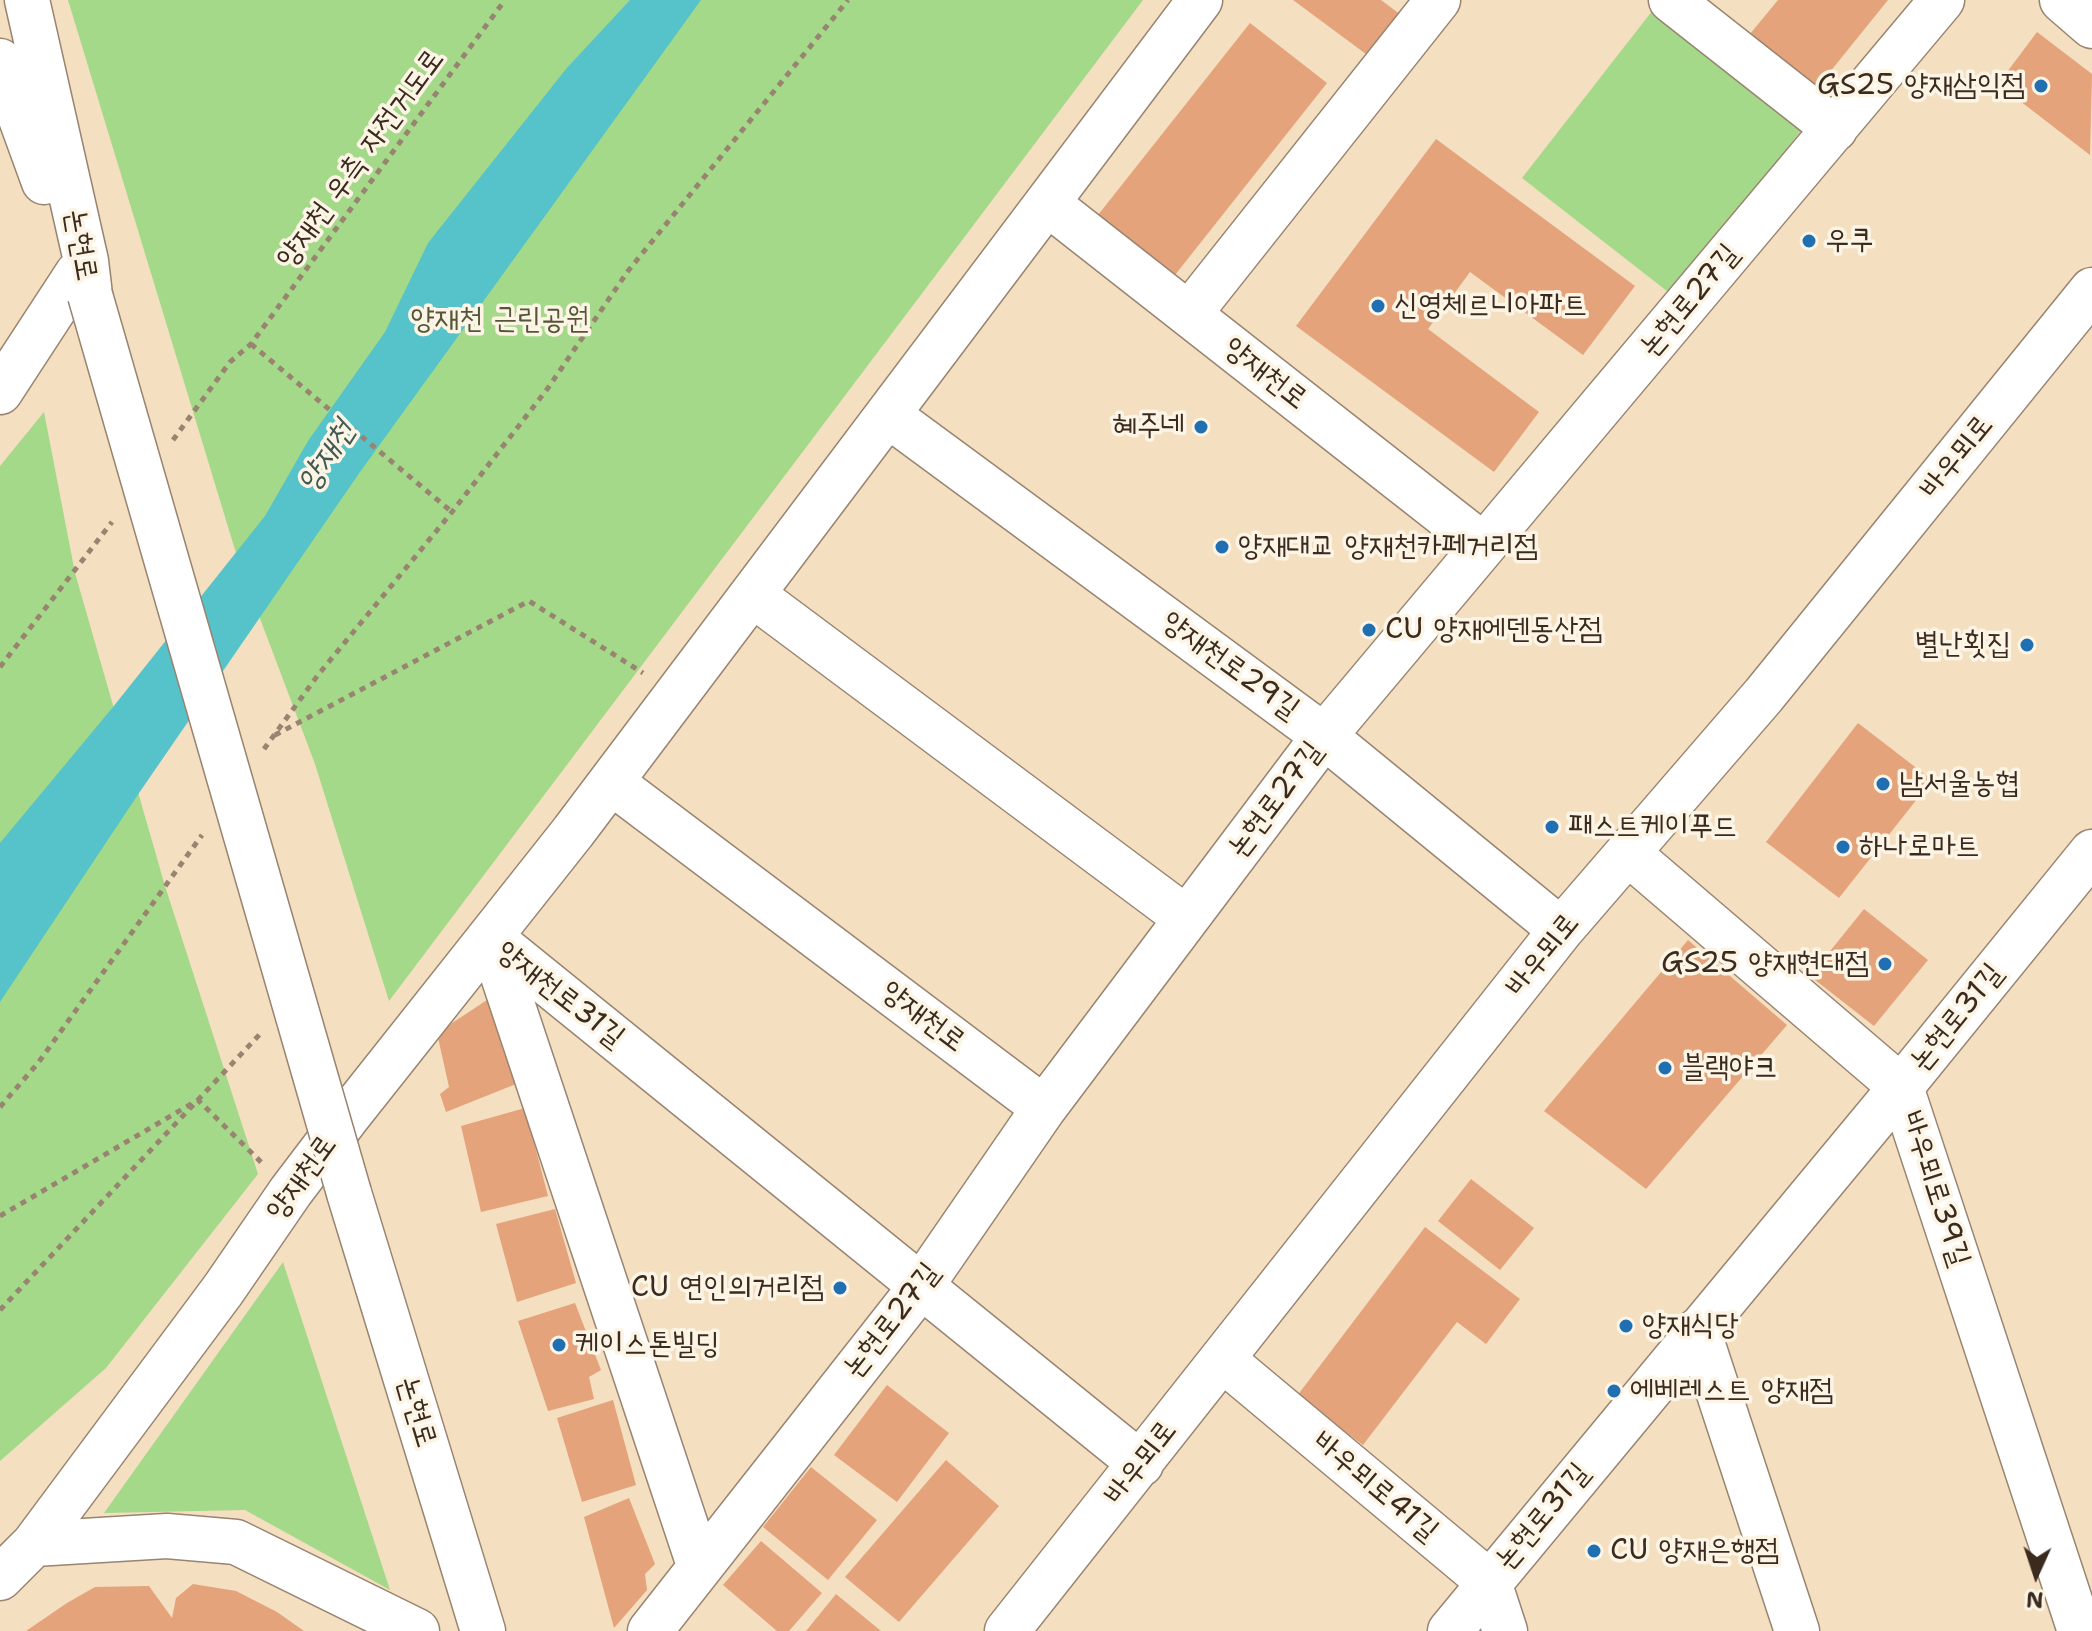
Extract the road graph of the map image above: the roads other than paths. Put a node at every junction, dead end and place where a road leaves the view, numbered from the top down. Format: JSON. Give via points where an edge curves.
{"nodes":[{"id":1,"x":27,"y":0,"type":"edge"},
{"id":2,"x":1200,"y":0,"type":"edge"},
{"id":3,"x":1438,"y":0,"type":"edge"},
{"id":4,"x":1671,"y":0,"type":"edge"},
{"id":5,"x":1942,"y":0,"type":"edge"},
{"id":6,"x":2062,"y":0,"type":"edge"},
{"id":7,"x":2092,"y":26,"type":"edge"},
{"id":8,"x":0,"y":61,"type":"edge"},
{"id":9,"x":1835,"y":129,"type":"junction"},
{"id":10,"x":1047,"y":203,"type":"junction"},
{"id":11,"x":84,"y":284,"type":"junction"},
{"id":12,"x":2092,"y":290,"type":"edge"},
{"id":13,"x":1189,"y":314,"type":"junction"},
{"id":14,"x":0,"y":392,"type":"edge"},
{"id":15,"x":888,"y":415,"type":"junction"},
{"id":16,"x":1483,"y":545,"type":"junction"},
{"id":17,"x":753,"y":595,"type":"junction"},
{"id":18,"x":1324,"y":736,"type":"junction"},
{"id":19,"x":611,"y":782,"type":"junction"},
{"id":20,"x":1629,"y":854,"type":"junction"},
{"id":21,"x":2091,"y":854,"type":"edge"},
{"id":22,"x":1186,"y":918,"type":"junction"},
{"id":23,"x":1561,"y":930,"type":"junction"},
{"id":24,"x":490,"y":937,"type":"junction"},
{"id":25,"x":1901,"y":1087,"type":"junction"},
{"id":26,"x":1044,"y":1108,"type":"junction"},
{"id":27,"x":922,"y":1285,"type":"junction"},
{"id":28,"x":1698,"y":1330,"type":"junction"},
{"id":29,"x":1222,"y":1359,"type":"junction"},
{"id":30,"x":1141,"y":1464,"type":"junction"},
{"id":31,"x":34,"y":1544,"type":"junction"},
{"id":32,"x":699,"y":1565,"type":"junction"},
{"id":33,"x":0,"y":1578,"type":"edge"},
{"id":34,"x":1489,"y":1582,"type":"junction"},
{"id":35,"x":417,"y":1631,"type":"edge"},
{"id":36,"x":483,"y":1631,"type":"edge"},
{"id":37,"x":650,"y":1631,"type":"edge"},
{"id":38,"x":1007,"y":1631,"type":"edge"},
{"id":39,"x":1450,"y":1631,"type":"edge"},
{"id":40,"x":1505,"y":1631,"type":"edge"},
{"id":41,"x":1797,"y":1631,"type":"edge"},
{"id":42,"x":2080,"y":1631,"type":"edge"}],
"edges":[{"from":1,"to":11,"type":"street","name":"논현로","via":[[86,261]]},
{"from":2,"to":10,"type":"street","name":"양재천로"},
{"from":3,"to":13,"type":"street"},
{"from":4,"to":9,"type":"street"},
{"from":5,"to":9,"type":"street","name":"논현로27길"},
{"from":6,"to":7,"type":"street"},
{"from":8,"to":11,"type":"street","name":"논현로"},
{"from":9,"to":16,"type":"street","name":"논현로27길"},
{"from":10,"to":13,"type":"street","name":"양재천로"},
{"from":10,"to":15,"type":"street","name":"양재천로"},
{"from":11,"to":14,"type":"street"},
{"from":11,"to":36,"type":"street","name":"논현로","bridge":true,"via":[[349,1193]]},
{"from":12,"to":20,"type":"street","name":"바우뫼로"},
{"from":13,"to":16,"type":"street","name":"양재천로"},
{"from":15,"to":17,"type":"street","name":"양재천로"},
{"from":15,"to":18,"type":"street","name":"양재천로29길"},
{"from":16,"to":18,"type":"street","name":"논현로27길"},
{"from":17,"to":19,"type":"street","name":"양재천로"},
{"from":17,"to":22,"type":"street"},
{"from":18,"to":22,"type":"street","name":"논현로27길"},
{"from":18,"to":23,"type":"street","name":"양재천로29길"},
{"from":19,"to":24,"type":"street","name":"양재천로"},
{"from":19,"to":26,"type":"street","name":"양재천로"},
{"from":20,"to":23,"type":"street","name":"바우뫼로"},
{"from":20,"to":25,"type":"street","name":"바우뫼로39길"},
{"from":21,"to":25,"type":"street","name":"논현로31길"},
{"from":22,"to":26,"type":"street","name":"논현로27길"},
{"from":23,"to":29,"type":"street","name":"바우뫼로"},
{"from":24,"to":27,"type":"street","name":"양재천로31길"},
{"from":24,"to":31,"type":"street","name":"양재천로","via":[[291,1191]]},
{"from":24,"to":32,"type":"street","name":"양재천로31길"},
{"from":25,"to":28,"type":"street","name":"논현로31길"},
{"from":25,"to":42,"type":"street","name":"바우뫼로39길"},
{"from":26,"to":27,"type":"street","name":"논현로27길"},
{"from":27,"to":30,"type":"street","name":"양재천로31길"},
{"from":27,"to":32,"type":"street","name":"논현로27길"},
{"from":28,"to":34,"type":"street","name":"논현로31길"},
{"from":28,"to":41,"type":"street"},
{"from":29,"to":30,"type":"street","name":"바우뫼로"},
{"from":29,"to":34,"type":"street","name":"바우뫼로41길"},
{"from":30,"to":38,"type":"street","name":"바우뫼로"},
{"from":31,"to":33,"type":"street","name":"양재천로"},
{"from":31,"to":35,"type":"street","via":[[167,1536],[236,1542]]},
{"from":32,"to":37,"type":"street","name":"논현로27길"},
{"from":34,"to":39,"type":"street","name":"논현로31길"},
{"from":34,"to":40,"type":"street"}]}
